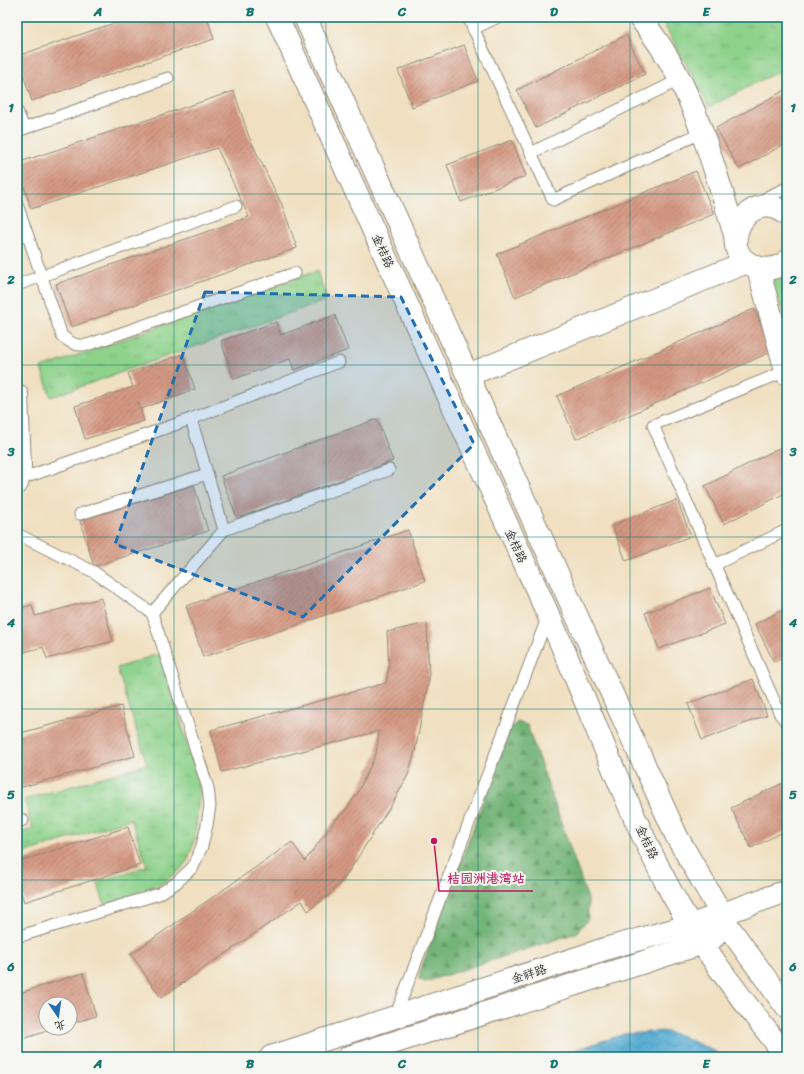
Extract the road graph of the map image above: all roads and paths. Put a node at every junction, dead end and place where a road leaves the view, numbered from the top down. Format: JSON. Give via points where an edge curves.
{"nodes":[{"id":1,"x":277,"y":17,"type":"edge"},
{"id":2,"x":305,"y":17,"type":"edge"},
{"id":3,"x":468,"y":17,"type":"edge"},
{"id":4,"x":498,"y":17,"type":"edge"},
{"id":5,"x":639,"y":17,"type":"edge"},
{"id":6,"x":473,"y":28,"type":"junction"},
{"id":7,"x":168,"y":78,"type":"dead end"},
{"id":8,"x":681,"y":79,"type":"junction"},
{"id":9,"x":17,"y":111,"type":"edge"},
{"id":10,"x":20,"y":129,"type":"edge"},
{"id":11,"x":703,"y":132,"type":"junction"},
{"id":12,"x":531,"y":153,"type":"junction"},
{"id":13,"x":787,"y":188,"type":"edge"},
{"id":14,"x":17,"y":204,"type":"edge"},
{"id":15,"x":236,"y":206,"type":"dead end"},
{"id":16,"x":752,"y":210,"type":"junction"},
{"id":17,"x":784,"y":210,"type":"edge"},
{"id":18,"x":735,"y":235,"type":"junction"},
{"id":19,"x":787,"y":261,"type":"edge"},
{"id":20,"x":752,"y":265,"type":"junction"},
{"id":21,"x":295,"y":273,"type":"dead end"},
{"id":22,"x":42,"y":276,"type":"junction"},
{"id":23,"x":17,"y":285,"type":"edge"},
{"id":24,"x":339,"y":362,"type":"dead end"},
{"id":25,"x":786,"y":373,"type":"edge"},
{"id":26,"x":468,"y":376,"type":"junction"},
{"id":27,"x":17,"y":395,"type":"edge"},
{"id":28,"x":191,"y":419,"type":"junction"},
{"id":29,"x":389,"y":470,"type":"dead end"},
{"id":30,"x":207,"y":474,"type":"junction"},
{"id":31,"x":18,"y":480,"type":"edge"},
{"id":32,"x":17,"y":483,"type":"edge"},
{"id":33,"x":80,"y":514,"type":"dead end"},
{"id":34,"x":224,"y":530,"type":"junction"},
{"id":35,"x":787,"y":530,"type":"edge"},
{"id":36,"x":17,"y":534,"type":"edge"},
{"id":37,"x":714,"y":565,"type":"junction"},
{"id":38,"x":152,"y":613,"type":"junction"},
{"id":39,"x":548,"y":616,"type":"junction"},
{"id":40,"x":783,"y":712,"type":"edge"},
{"id":41,"x":787,"y":723,"type":"edge"},
{"id":42,"x":787,"y":891,"type":"edge"},
{"id":43,"x":725,"y":922,"type":"junction"},
{"id":44,"x":691,"y":925,"type":"junction"},
{"id":45,"x":17,"y":937,"type":"edge"},
{"id":46,"x":703,"y":943,"type":"junction"},
{"id":47,"x":787,"y":1008,"type":"edge"},
{"id":48,"x":395,"y":1017,"type":"junction"},
{"id":49,"x":271,"y":1057,"type":"edge"},
{"id":50,"x":349,"y":1057,"type":"edge"},
{"id":51,"x":787,"y":1057,"type":"edge"}],
"edges":[{"from":1,"to":39,"type":"main road","name":"金桔路"},
{"from":2,"to":26,"type":"main road"},
{"from":3,"to":6,"type":"lane"},
{"from":4,"to":6,"type":"lane"},
{"from":5,"to":8,"type":"main road","via":[[664,49]]},
{"from":6,"to":12,"type":"lane"},
{"from":7,"to":10,"type":"lane"},
{"from":8,"to":11,"type":"main road"},
{"from":8,"to":12,"type":"lane"},
{"from":9,"to":10,"type":"lane"},
{"from":11,"to":12,"type":"lane","via":[[553,200]]},
{"from":11,"to":18,"type":"main road"},
{"from":13,"to":16,"type":"lane","via":[[769,196]]},
{"from":14,"to":22,"type":"lane"},
{"from":15,"to":22,"type":"lane"},
{"from":16,"to":17,"type":"main road","via":[[762,207]]},
{"from":16,"to":18,"type":"main road","via":[[738,225]]},
{"from":18,"to":20,"type":"main road","via":[[740,254]]},
{"from":19,"to":20,"type":"main road","via":[[776,268],[766,269]]},
{"from":20,"to":25,"type":"main road"},
{"from":20,"to":26,"type":"main road"},
{"from":21,"to":22,"type":"lane","via":[[81,346],[72,344],[62,336]]},
{"from":22,"to":23,"type":"lane"},
{"from":24,"to":28,"type":"lane"},
{"from":25,"to":37,"type":"lane","via":[[653,425]]},
{"from":26,"to":43,"type":"main road","via":[[677,837]]},
{"from":27,"to":31,"type":"main road","via":[[20,466]]},
{"from":28,"to":30,"type":"lane"},
{"from":28,"to":31,"type":"lane"},
{"from":29,"to":34,"type":"lane"},
{"from":30,"to":33,"type":"lane"},
{"from":30,"to":34,"type":"lane"},
{"from":31,"to":32,"type":"main road"},
{"from":34,"to":38,"type":"lane"},
{"from":35,"to":37,"type":"lane"},
{"from":36,"to":38,"type":"lane","via":[[94,572]]},
{"from":37,"to":40,"type":"lane"},
{"from":38,"to":45,"type":"lane","via":[[208,788],[210,806],[202,846],[193,867],[159,894]]},
{"from":39,"to":44,"type":"main road","name":"金桔路","via":[[636,819],[670,890]]},
{"from":39,"to":48,"type":"lane"},
{"from":40,"to":41,"type":"lane"},
{"from":42,"to":43,"type":"main road","name":"金祥路"},
{"from":43,"to":44,"type":"main road","name":"金祥路"},
{"from":43,"to":46,"type":"main road","name":"金祥路"},
{"from":43,"to":47,"type":"main road"},
{"from":44,"to":46,"type":"main road","name":"金桔路"},
{"from":44,"to":48,"type":"main road","name":"金祥路","via":[[608,948]]},
{"from":46,"to":50,"type":"main road","name":"金祥路"},
{"from":46,"to":51,"type":"main road","name":"金桔路","via":[[741,998]]},
{"from":48,"to":49,"type":"main road","name":"金祥路"}]}
